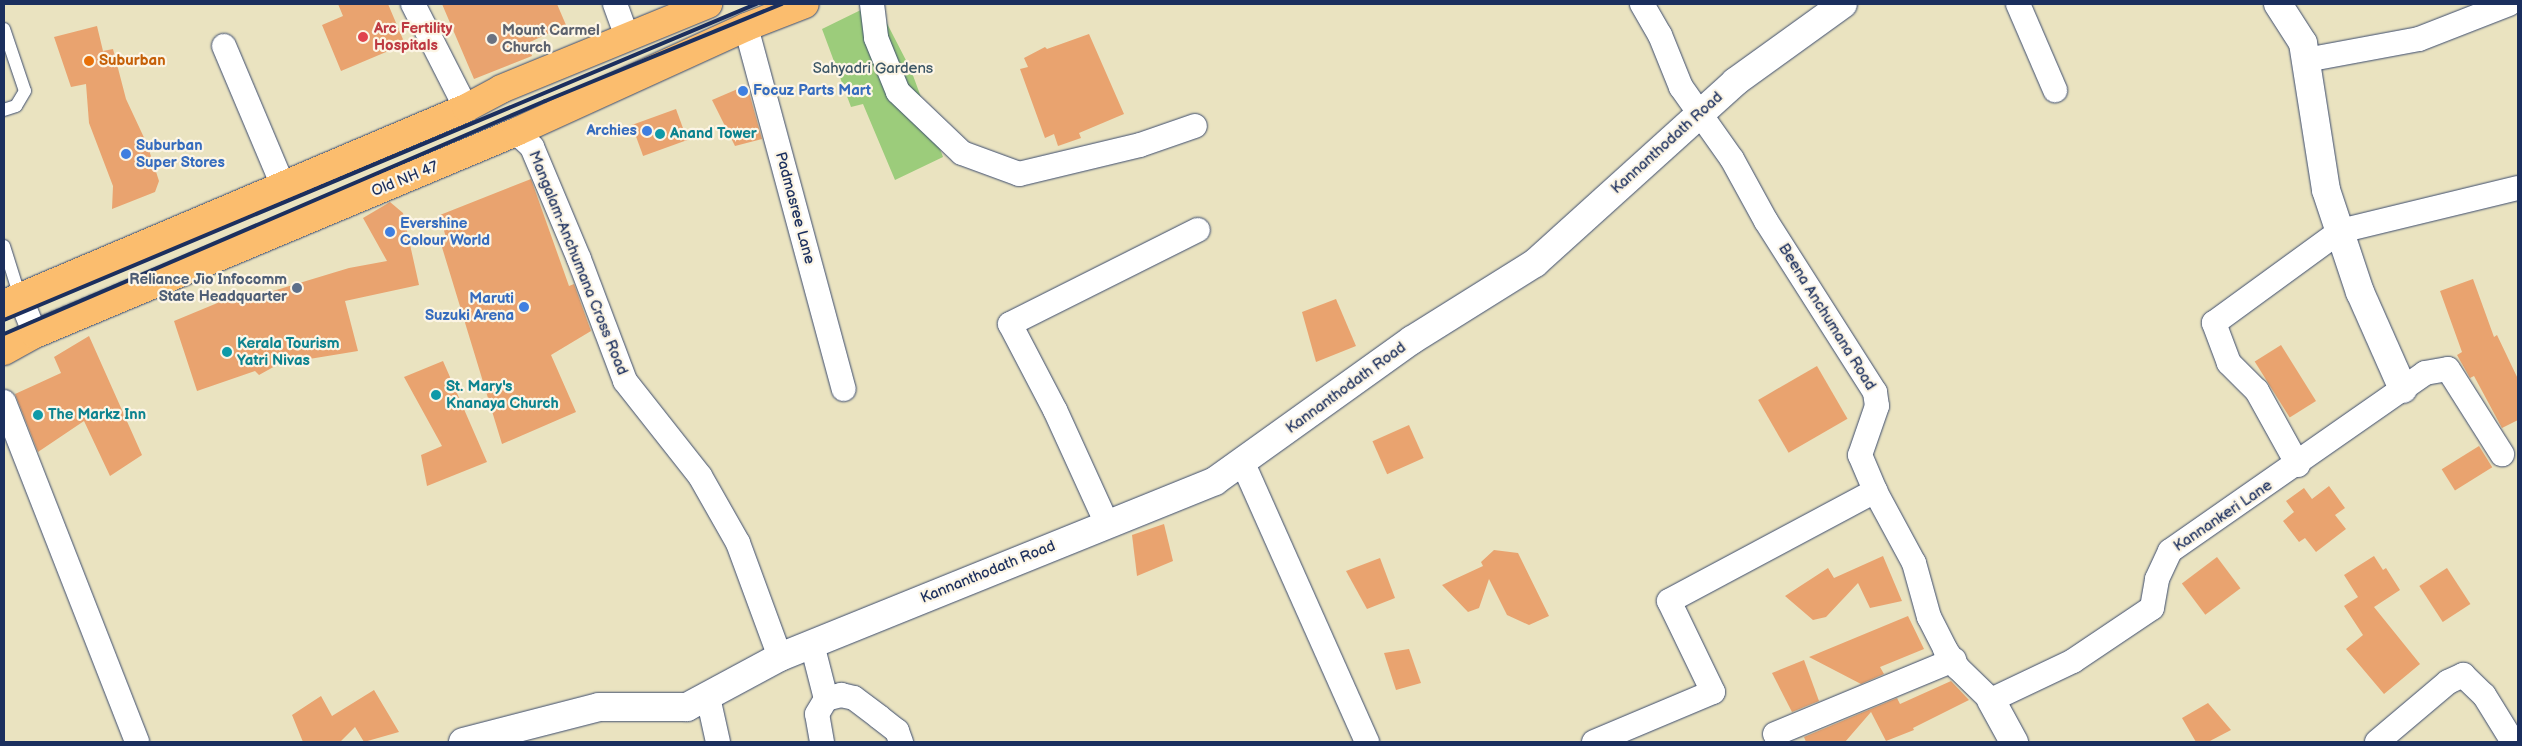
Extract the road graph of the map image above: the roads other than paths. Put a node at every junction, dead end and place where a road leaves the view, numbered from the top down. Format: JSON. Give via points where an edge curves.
{"nodes":[{"id":1,"x":413,"y":4,"type":"edge"},
{"id":2,"x":615,"y":4,"type":"edge"},
{"id":3,"x":708,"y":4,"type":"edge"},
{"id":4,"x":805,"y":4,"type":"edge"},
{"id":5,"x":872,"y":4,"type":"edge"},
{"id":6,"x":1642,"y":4,"type":"edge"},
{"id":7,"x":1843,"y":4,"type":"edge"},
{"id":8,"x":2018,"y":4,"type":"edge"},
{"id":9,"x":2278,"y":4,"type":"edge"},
{"id":10,"x":2509,"y":4,"type":"edge"},
{"id":11,"x":757,"y":17,"type":"edge"},
{"id":12,"x":4,"y":29,"type":"edge"},
{"id":13,"x":627,"y":37,"type":"junction"},
{"id":14,"x":224,"y":46,"type":"dead end"},
{"id":15,"x":2306,"y":60,"type":"junction"},
{"id":16,"x":2055,"y":90,"type":"dead end"},
{"id":17,"x":466,"y":108,"type":"junction"},
{"id":18,"x":4,"y":110,"type":"edge"},
{"id":19,"x":1700,"y":113,"type":"junction"},
{"id":20,"x":1195,"y":126,"type":"dead end"},
{"id":21,"x":516,"y":132,"type":"junction"},
{"id":22,"x":282,"y":186,"type":"junction"},
{"id":23,"x":2518,"y":188,"type":"edge"},
{"id":24,"x":1198,"y":230,"type":"dead end"},
{"id":25,"x":2340,"y":231,"type":"junction"},
{"id":26,"x":4,"y":246,"type":"edge"},
{"id":27,"x":12,"y":301,"type":"edge"},
{"id":28,"x":35,"y":334,"type":"junction"},
{"id":29,"x":4,"y":351,"type":"edge"},
{"id":30,"x":844,"y":389,"type":"dead end"},
{"id":31,"x":2403,"y":389,"type":"junction"},
{"id":32,"x":4,"y":402,"type":"edge"},
{"id":33,"x":2502,"y":454,"type":"dead end"},
{"id":34,"x":1242,"y":462,"type":"junction"},
{"id":35,"x":2298,"y":464,"type":"junction"},
{"id":36,"x":1875,"y":491,"type":"junction"},
{"id":37,"x":1107,"y":524,"type":"junction"},
{"id":38,"x":812,"y":644,"type":"junction"},
{"id":39,"x":780,"y":657,"type":"junction"},
{"id":40,"x":1954,"y":660,"type":"junction"},
{"id":41,"x":708,"y":697,"type":"junction"},
{"id":42,"x":826,"y":699,"type":"junction"},
{"id":43,"x":1991,"y":700,"type":"junction"},
{"id":44,"x":1775,"y":734,"type":"dead end"},
{"id":45,"x":137,"y":742,"type":"edge"},
{"id":46,"x":462,"y":742,"type":"edge"},
{"id":47,"x":718,"y":742,"type":"edge"},
{"id":48,"x":822,"y":742,"type":"edge"},
{"id":49,"x":901,"y":742,"type":"edge"},
{"id":50,"x":1367,"y":742,"type":"edge"},
{"id":51,"x":1594,"y":742,"type":"edge"},
{"id":52,"x":2014,"y":742,"type":"edge"},
{"id":53,"x":2377,"y":742,"type":"edge"},
{"id":54,"x":2513,"y":742,"type":"edge"}],
"edges":[{"from":1,"to":17,"type":"street"},
{"from":2,"to":13,"type":"street"},
{"from":3,"to":13,"type":"main road"},
{"from":4,"to":11,"type":"main road","name":"Old NH 47"},
{"from":5,"to":20,"type":"street","via":[[876,38],[898,92],[962,153],[1019,174],[1140,145]]},
{"from":6,"to":19,"type":"street","name":"Beena Anchumana Road","via":[[1660,35],[1681,87]]},
{"from":7,"to":19,"type":"street","name":"Kannanthodath Road","via":[[1735,82]]},
{"from":8,"to":16,"type":"street"},
{"from":9,"to":15,"type":"street","via":[[2303,43]]},
{"from":10,"to":15,"type":"street","via":[[2419,40]]},
{"from":11,"to":21,"type":"main road","name":"Old NH 47"},
{"from":11,"to":30,"type":"street","name":"Padmasree Lane"},
{"from":12,"to":18,"type":"lane","via":[[25,92],[16,106]]},
{"from":13,"to":17,"type":"main road","via":[[501,88]]},
{"from":14,"to":22,"type":"street"},
{"from":15,"to":25,"type":"street","via":[[2326,190]]},
{"from":17,"to":22,"type":"main road"},
{"from":19,"to":34,"type":"street","name":"Kannanthodath Road","via":[[1535,263],[1412,340]]},
{"from":19,"to":36,"type":"street","name":"Beena Anchumana Road","via":[[1875,392],[1877,406],[1860,454]]},
{"from":21,"to":28,"type":"main road","name":"Old NH 47"},
{"from":21,"to":39,"type":"street","name":"Mangalam-Anchumana Cross Road","via":[[532,147],[580,260],[625,381],[700,476],[738,542]]},
{"from":22,"to":27,"type":"main road"},
{"from":23,"to":25,"type":"street"},
{"from":24,"to":37,"type":"street","via":[[1010,324],[1055,410]]},
{"from":25,"to":31,"type":"street","via":[[2360,292]]},
{"from":25,"to":35,"type":"street","via":[[2214,323],[2229,363],[2257,391]]},
{"from":26,"to":27,"type":"lane"},
{"from":27,"to":28,"type":"street"},
{"from":28,"to":29,"type":"main road","name":"Old NH 47"},
{"from":31,"to":33,"type":"street","name":"Kannankeri Lane","via":[[2425,373],[2448,369]]},
{"from":31,"to":35,"type":"street","name":"Kannankeri Lane"},
{"from":32,"to":45,"type":"street"},
{"from":34,"to":37,"type":"street","name":"Kannanthodath Road","via":[[1215,480]]},
{"from":34,"to":50,"type":"street"},
{"from":35,"to":43,"type":"street","name":"Kannankeri Lane","via":[[2170,551],[2157,579],[2152,608],[2073,661]]},
{"from":36,"to":40,"type":"street","name":"Beena Anchumana Road","via":[[1910,553],[1929,617]]},
{"from":36,"to":51,"type":"street","via":[[1669,601],[1713,692]]},
{"from":37,"to":38,"type":"street","name":"Kannanthodath Road"},
{"from":38,"to":39,"type":"street","name":"Kannanthodath Road"},
{"from":38,"to":42,"type":"street"},
{"from":39,"to":41,"type":"street","name":"Kannanthodath Road"},
{"from":40,"to":43,"type":"street","name":"Beena Anchumana Road"},
{"from":40,"to":44,"type":"street"},
{"from":41,"to":46,"type":"street","name":"Kannanthodath Road","via":[[687,707],[599,707]]},
{"from":41,"to":47,"type":"street"},
{"from":42,"to":48,"type":"street","via":[[816,714]]},
{"from":42,"to":49,"type":"street","via":[[841,695],[854,698],[897,731]]},
{"from":43,"to":52,"type":"street","name":"Beena Anchumana Road"},
{"from":53,"to":54,"type":"street","via":[[2448,682],[2464,675],[2484,695]]}]}
